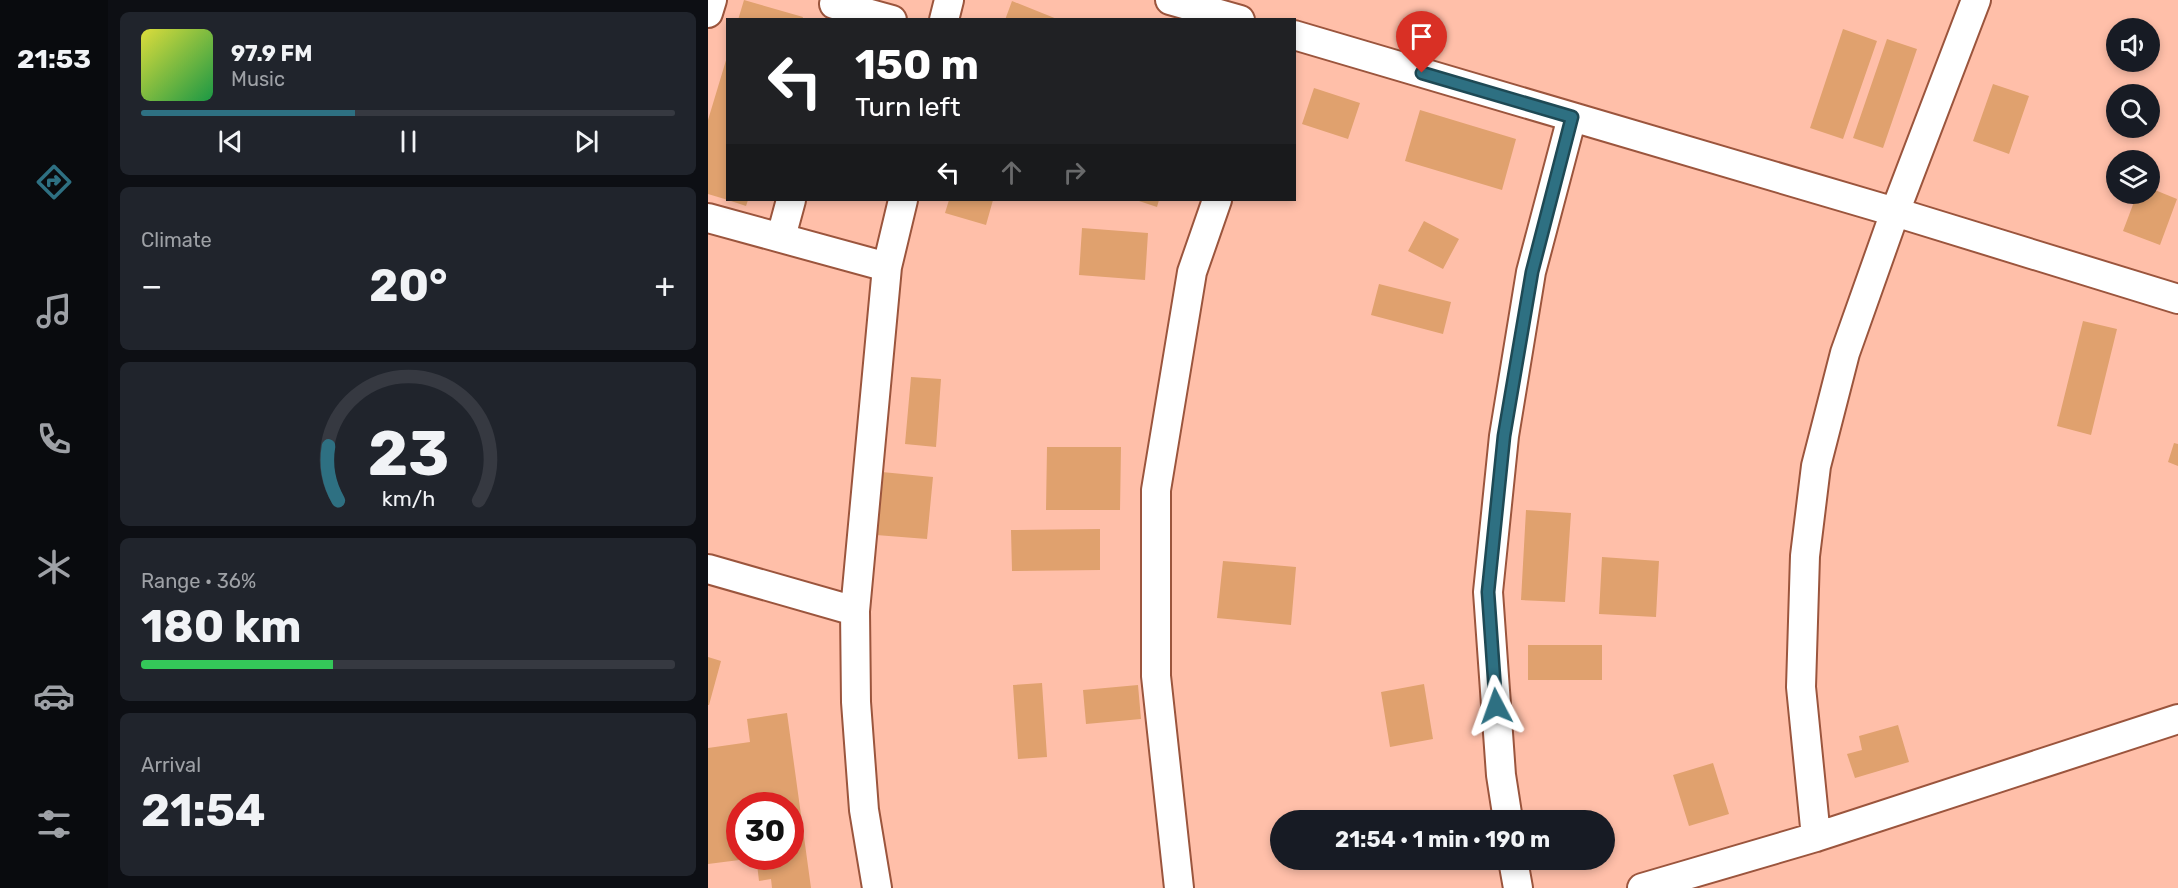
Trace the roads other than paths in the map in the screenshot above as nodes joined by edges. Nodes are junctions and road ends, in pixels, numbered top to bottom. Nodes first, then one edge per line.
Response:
1 (712, 0) edge
2 (949, 0) edge
3 (1170, 0) edge
4 (1976, 0) edge
5 (828, 8) edge
6 (708, 14) edge
7 (881, 18) edge
8 (944, 18) edge
9 (1233, 18) edge
10 (1296, 36) edge
11 (1572, 117) junction
12 (791, 201) edge
13 (903, 201) edge
14 (1217, 201) edge
15 (1895, 212) junction
16 (708, 218) edge
17 (781, 237) junction
18 (887, 267) junction
19 (2178, 299) edge
20 (708, 569) edge
21 (855, 611) junction
22 (2178, 719) edge
23 (1506, 810) edge
24 (1816, 837) junction
25 (1515, 870) edge
26 (878, 888) edge
27 (1179, 888) edge
28 (1518, 888) edge
29 (1642, 888) edge

1 - 6 street
2 - 8 street
3 - 9 street
4 - 15 street
5 - 7 street
10 - 11 street
11 - 15 street
11 - 23 street
12 - 17 street
13 - 18 street
14 - 27 street
15 - 19 street
15 - 24 street
16 - 17 street
17 - 18 street
18 - 21 street
20 - 21 street
21 - 26 street
22 - 24 street
24 - 29 street
25 - 28 street

